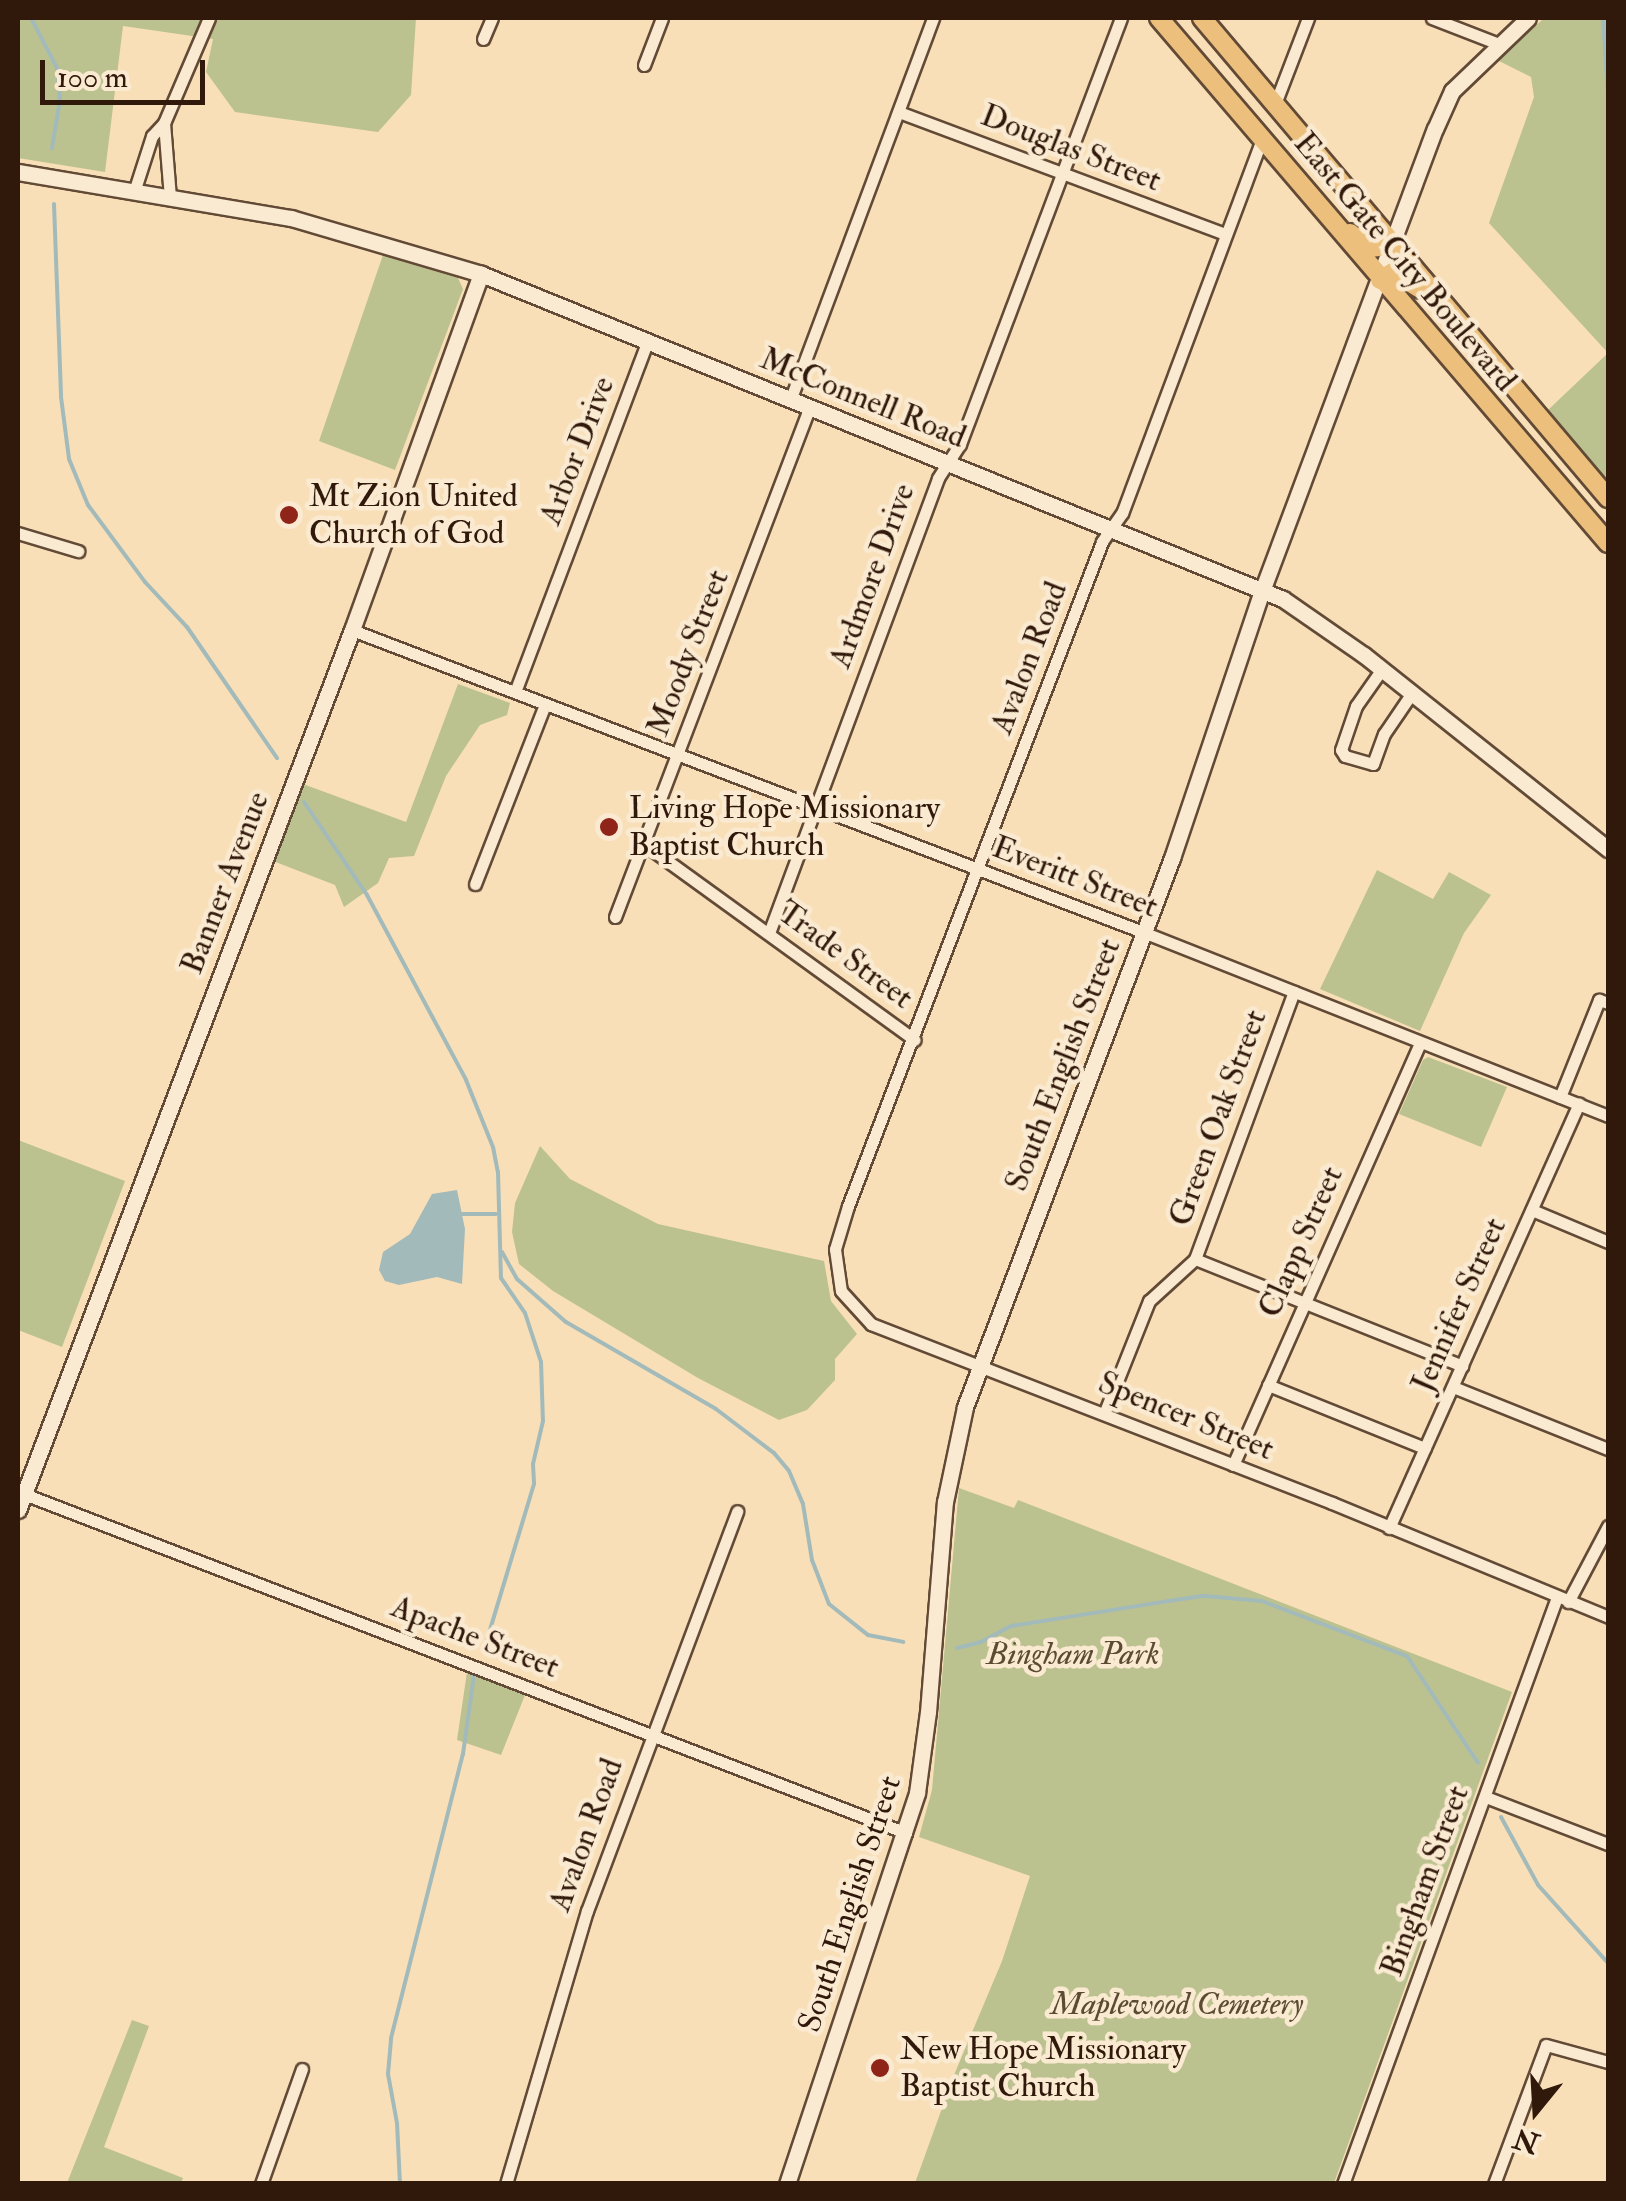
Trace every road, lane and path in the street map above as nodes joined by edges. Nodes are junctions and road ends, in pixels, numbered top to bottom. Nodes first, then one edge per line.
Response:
1 (207, 18) edge
2 (492, 18) edge
3 (662, 18) edge
4 (934, 18) edge
5 (1121, 18) edge
6 (1159, 18) edge
7 (1202, 18) edge
8 (1308, 18) edge
9 (1432, 18) edge
10 (1528, 18) edge
11 (483, 39) dead end
12 (1499, 44) junction
13 (644, 65) dead end
14 (1275, 104) junction
15 (898, 112) junction
16 (164, 122) junction
17 (1262, 139) junction
18 (18, 172) edge
19 (1063, 174) junction
20 (1303, 188) junction
21 (134, 192) junction
22 (170, 198) junction
23 (1225, 234) junction
24 (1394, 244) junction
25 (480, 274) junction
26 (1380, 280) junction
27 (1472, 337) junction
28 (648, 340) junction
29 (790, 398) junction
30 (810, 406) junction
31 (948, 462) junction
32 (1608, 498) edge
33 (1112, 528) junction
34 (18, 533) edge
35 (1608, 543) edge
36 (78, 552) dead end
37 (1262, 591) junction
38 (352, 630) junction
39 (1382, 669) junction
40 (515, 692) junction
41 (1412, 693) junction
42 (544, 704) junction
43 (679, 756) junction
44 (815, 809) junction
45 (644, 844) junction
46 (1608, 849) edge
47 (979, 870) junction
48 (475, 884) dead end
49 (615, 918) dead end
50 (1144, 932) junction
51 (768, 933) junction
52 (1294, 992) junction
53 (1608, 1003) edge
54 (914, 1040) junction
55 (1420, 1042) junction
56 (1560, 1097) junction
57 (1579, 1104) junction
58 (1608, 1116) edge
59 (852, 1198) joint
60 (1532, 1210) junction
61 (1608, 1242) edge
62 (1195, 1259) junction
63 (1304, 1303) junction
64 (980, 1364) junction
65 (1462, 1366) junction
66 (1268, 1385) junction
67 (1453, 1387) junction
68 (1104, 1414) junction
69 (1424, 1448) junction
70 (1608, 1449) edge
71 (1233, 1465) junction
72 (21, 1502) edge
73 (737, 1512) dead end
74 (1608, 1526) edge
75 (1389, 1528) junction
76 (1563, 1599) junction
77 (1608, 1617) edge
78 (651, 1735) junction
79 (1486, 1796) junction
80 (906, 1833) junction
81 (1608, 1844) edge
82 (1608, 2062) edge
83 (302, 2069) dead end
84 (260, 2184) edge
85 (506, 2184) edge
86 (786, 2184) edge
87 (1343, 2184) edge
88 (1494, 2184) edge

1 - 16 street
2 - 11 street
3 - 13 street
4 - 15 street
5 - 19 street, Ardmore Drive
6 - 17 main road, East Gate City Boulevard
7 - 14 main road, East Gate City Boulevard
8 - 14 street
9 - 12 street
10 - 12 street, South English Street
12 - 24 street, South English Street
14 - 24 main road, East Gate City Boulevard
15 - 19 street, Douglas Street
15 - 29 street
16 - 21 street
16 - 22 street
17 - 20 main road, East Gate City Boulevard
17 - 23 street, Avalon Road
18 - 21 street, McConnell Road
19 - 23 street, Douglas Street
19 - 31 street, Ardmore Drive
20 - 24 main road
20 - 26 main road, East Gate City Boulevard
21 - 22 street, McConnell Road
22 - 25 street, McConnell Road
23 - 33 street, Avalon Road
24 - 26 street, South English Street
24 - 27 main road, East Gate City Boulevard
25 - 28 street, McConnell Road
25 - 38 street, Banner Avenue
26 - 27 main road
26 - 35 main road, East Gate City Boulevard
26 - 37 street, South English Street
27 - 32 main road, East Gate City Boulevard
28 - 29 street, McConnell Road
28 - 40 street, Arbor Drive
29 - 30 street, McConnell Road
30 - 31 street, McConnell Road
30 - 43 street, Moody Street
31 - 33 street, McConnell Road
31 - 44 street, Ardmore Drive
33 - 37 street, McConnell Road
33 - 47 street, Avalon Road
34 - 36 street
37 - 39 street, McConnell Road
37 - 50 street, South English Street
38 - 40 street, Everitt Street
38 - 72 street, Banner Avenue
39 - 41 street, McConnell Road
39 - 41 street
40 - 42 street, Everitt Street
41 - 46 street, McConnell Road
42 - 43 street, Everitt Street
42 - 48 street
43 - 44 street, Everitt Street
43 - 45 street, Moody Street
44 - 47 street, Everitt Street
44 - 51 street, Ardmore Drive
45 - 49 street, Moody Street
45 - 51 street, Trade Street
47 - 50 street, Everitt Street
47 - 54 street, Avalon Road
50 - 52 street, Everitt Street
50 - 64 street, South English Street
51 - 54 street, Trade Street
52 - 55 street, Everitt Street
52 - 62 street, Green Oak Street
53 - 56 street
54 - 59 street, Avalon Road
55 - 56 street, Everitt Street
55 - 63 street, Clapp Street
56 - 57 street, Everitt Street
57 - 58 street, Everitt Street
57 - 60 street, Jennifer Street
59 - 64 street, Spencer Street
60 - 61 street
60 - 65 street, Jennifer Street
62 - 63 street
62 - 68 street, Green Oak Street
63 - 65 street
63 - 66 street, Clapp Street
64 - 68 street, Spencer Street
64 - 80 street, South English Street
65 - 67 street, Jennifer Street
66 - 69 street
66 - 71 street, Clapp Street
67 - 69 street, Jennifer Street
67 - 70 street
68 - 71 street, Spencer Street
69 - 75 street, Jennifer Street
71 - 75 street, Spencer Street
72 - 78 street, Apache Street
73 - 78 street, Avalon Road
74 - 76 street, Bingham Street
75 - 76 street, Spencer Street
76 - 77 street, Spencer Street
76 - 79 street, Bingham Street
78 - 80 street, Apache Street
78 - 85 street, Avalon Road
79 - 81 street
79 - 87 street, Bingham Street
80 - 86 street, South English Street
82 - 88 street
83 - 84 street

